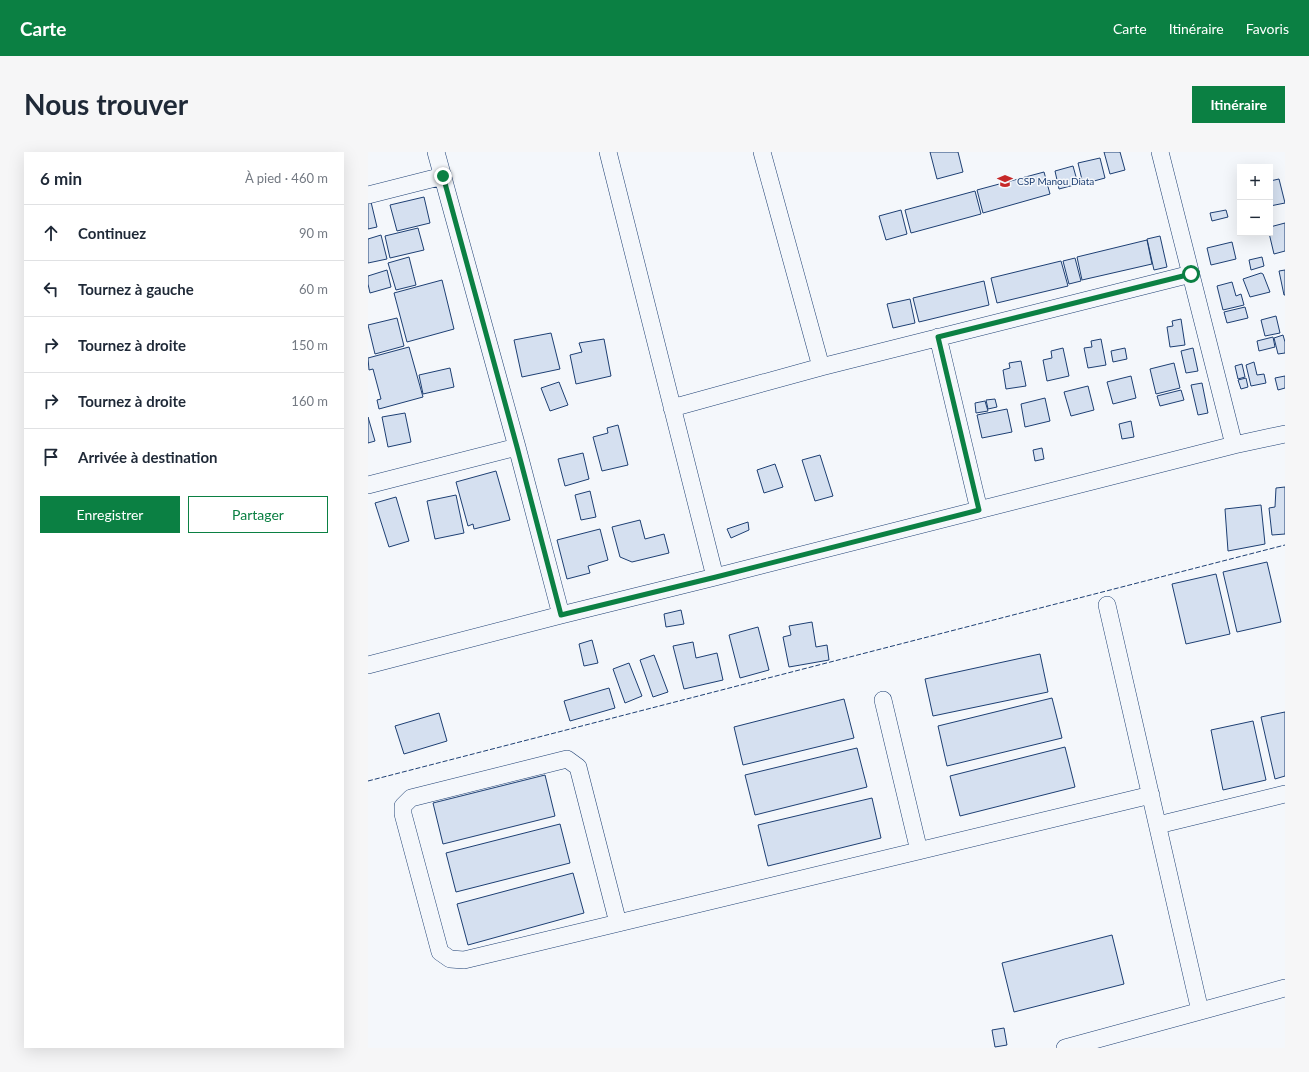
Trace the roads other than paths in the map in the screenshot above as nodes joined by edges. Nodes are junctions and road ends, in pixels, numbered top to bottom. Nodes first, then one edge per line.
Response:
1 (436, 152) edge
2 (608, 152) edge
3 (762, 152) edge
4 (1165, 153) edge
5 (443, 176) junction
6 (368, 195) edge
7 (1191, 274) junction
8 (938, 337) junction
9 (821, 367) junction
10 (672, 408) junction
11 (1285, 434) edge
12 (1234, 445) junction
13 (517, 447) junction
14 (368, 485) edge
15 (979, 510) junction
16 (716, 577) junction
17 (1107, 605) dead end
18 (561, 615) junction
19 (368, 666) edge
20 (883, 700) dead end
21 (1285, 794) edge
22 (1151, 795) junction
23 (1158, 825) junction
24 (919, 851) junction
25 (618, 923) junction
26 (1285, 988) edge
27 (1200, 1011) junction
28 (1064, 1048) edge

1 - 5 street
2 - 10 street
3 - 9 street
4 - 7 street
5 - 6 street
5 - 13 street
7 - 8 street
7 - 12 street
8 - 9 street
8 - 15 street
9 - 10 street
10 - 16 street
11 - 12 street
12 - 15 street
13 - 14 street
13 - 18 street
15 - 16 street
16 - 18 street
17 - 22 street
18 - 19 street
20 - 24 street
21 - 23 street
22 - 23 street
22 - 24 street
23 - 27 street
24 - 25 street
25 - 25 street
26 - 27 street
27 - 28 street

